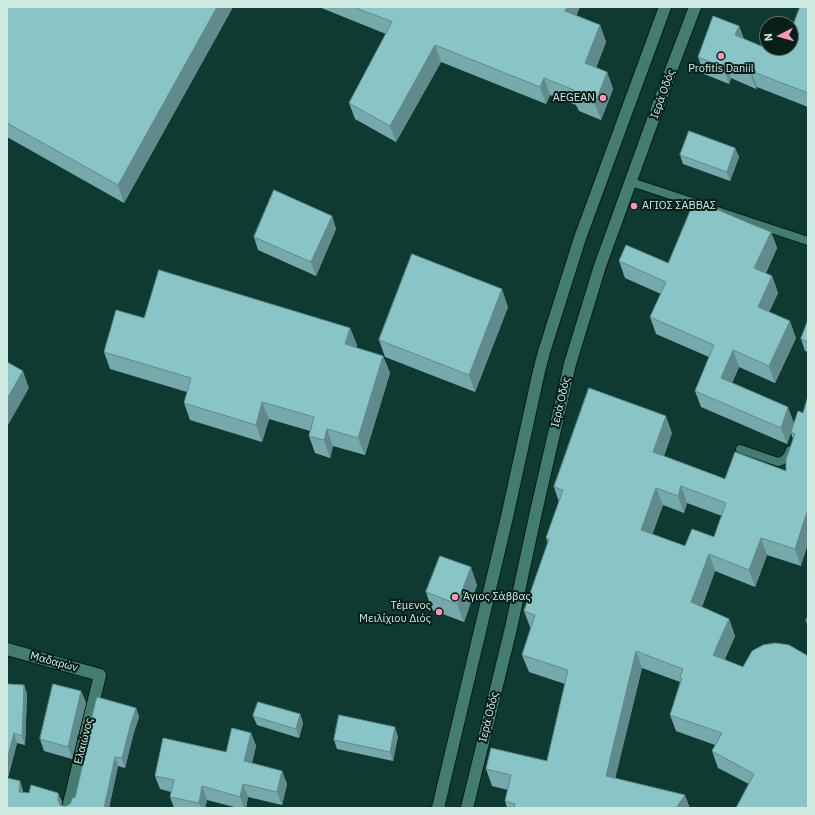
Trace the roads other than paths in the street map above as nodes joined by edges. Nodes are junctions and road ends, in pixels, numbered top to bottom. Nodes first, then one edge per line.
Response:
1 (665, 7) edge
2 (695, 7) edge
3 (631, 182) junction
4 (808, 241) edge
5 (794, 439) edge
6 (740, 449) dead end
7 (7, 649) edge
8 (100, 675) joint
9 (68, 808) edge
10 (438, 808) edge
11 (467, 808) edge

1 - 10 main road
2 - 3 main road, Ιερά Οδός
3 - 4 lane
3 - 11 main road, Ιερά Οδός
5 - 6 lane
7 - 8 main road, Μαδαρών
8 - 9 main road, Ελαιώνος

